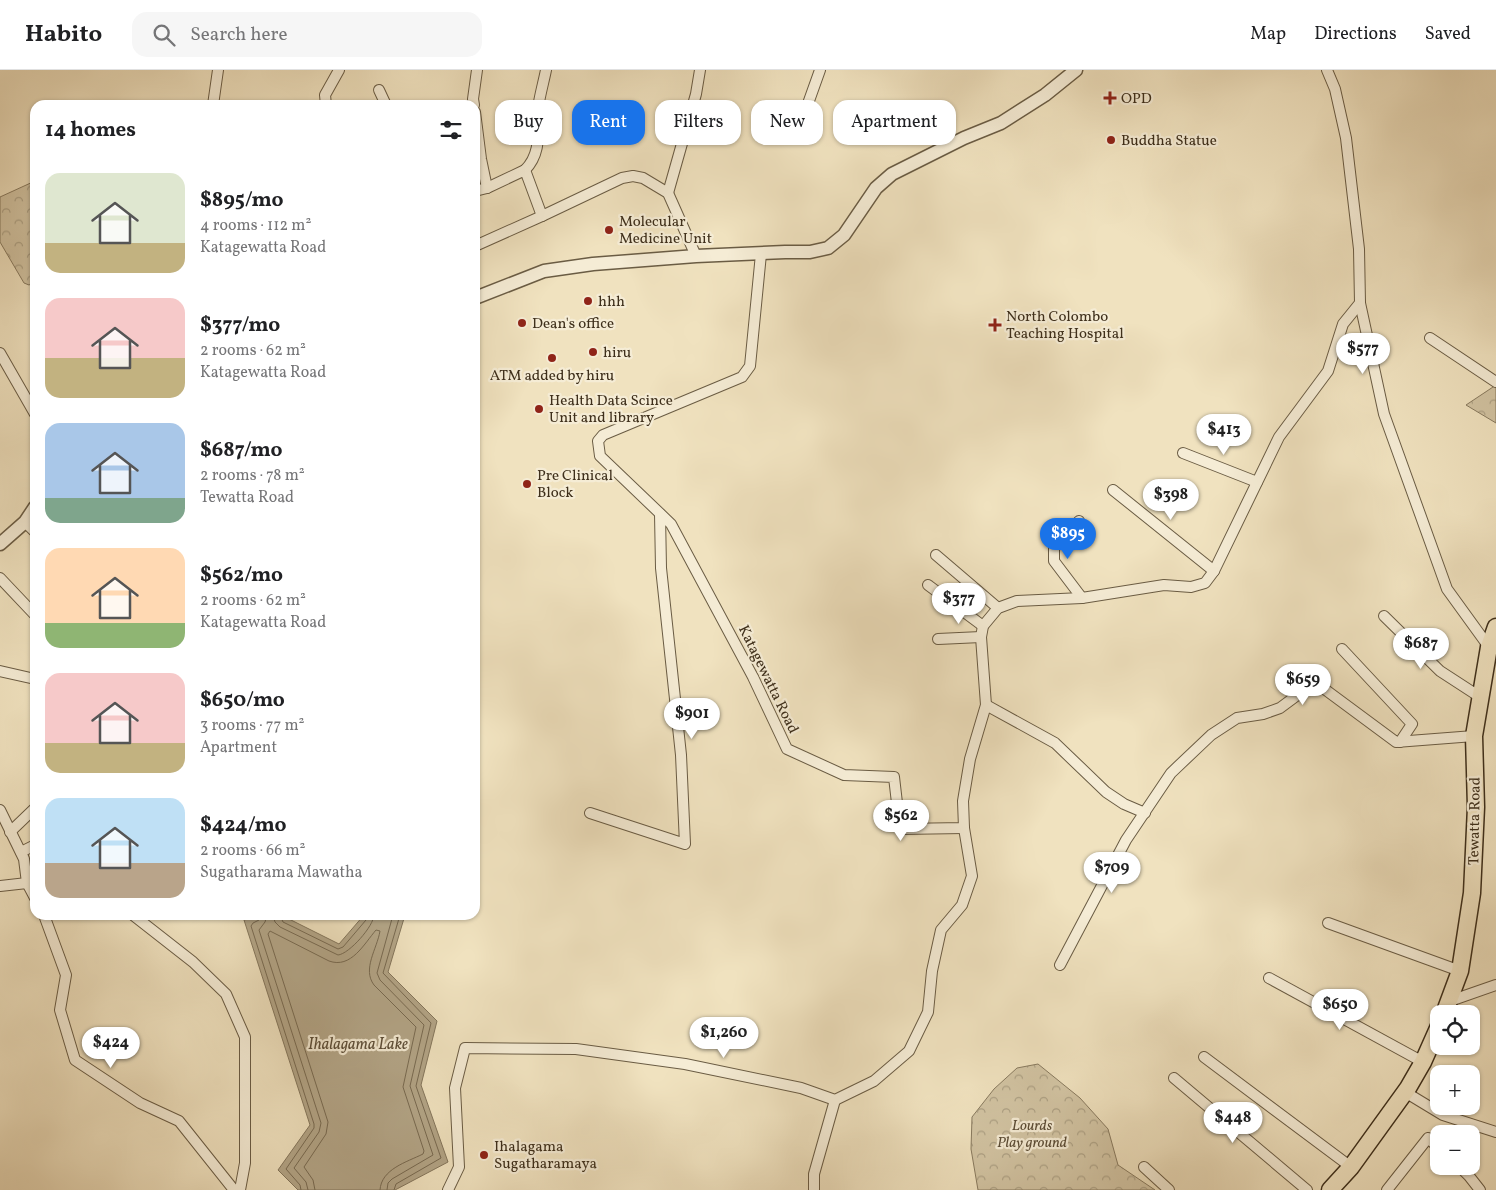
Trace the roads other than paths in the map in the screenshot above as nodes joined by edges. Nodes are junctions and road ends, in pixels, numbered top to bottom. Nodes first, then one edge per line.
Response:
1 (218, 70) edge
2 (339, 70) edge
3 (477, 70) edge
4 (546, 70) edge
5 (700, 70) edge
6 (820, 70) edge
7 (1076, 70) edge
8 (1327, 70) edge
9 (379, 90) dead end
10 (213, 100) edge
11 (326, 100) edge
12 (384, 100) edge
13 (473, 100) edge
14 (809, 100) edge
15 (480, 145) edge
16 (525, 170) junction
17 (487, 188) junction
18 (480, 190) edge
19 (668, 193) junction
20 (542, 216) junction
21 (480, 244) edge
22 (761, 254) junction
23 (696, 256) junction
24 (480, 296) edge
25 (1360, 302) junction
26 (1430, 338) dead end
27 (0, 353) edge
28 (1496, 382) edge
29 (30, 405) edge
30 (1183, 453) dead end
31 (1257, 482) junction
32 (1113, 490) dead end
33 (30, 514) edge
34 (660, 514) junction
35 (1079, 521) dead end
36 (25, 522) junction
37 (30, 527) edge
38 (0, 544) edge
39 (936, 555) dead end
40 (1214, 571) junction
41 (0, 578) edge
42 (928, 585) dead end
43 (1082, 598) junction
44 (998, 608) junction
45 (30, 610) edge
46 (1384, 616) dead end
47 (983, 626) junction
48 (1496, 627) edge
49 (981, 637) junction
50 (938, 639) dead end
51 (1489, 647) junction
52 (1342, 649) dead end
53 (0, 672) edge
54 (30, 678) edge
55 (1480, 697) junction
56 (986, 705) junction
57 (1474, 736) junction
58 (1400, 742) junction
59 (0, 810) edge
60 (30, 813) edge
61 (590, 813) dead end
62 (1145, 813) junction
63 (964, 828) junction
64 (10, 832) junction
65 (30, 847) edge
66 (20, 852) junction
67 (30, 880) edge
68 (30, 884) edge
69 (0, 886) edge
70 (46, 920) edge
71 (139, 920) edge
72 (1328, 923) dead end
73 (1060, 965) dead end
74 (1460, 971) junction
75 (1269, 978) dead end
76 (1496, 985) edge
77 (1448, 1005) edge
78 (1451, 1005) edge
79 (1430, 1046) edge
80 (1204, 1057) dead end
81 (1423, 1062) junction
82 (1174, 1078) dead end
83 (1405, 1092) junction
84 (835, 1100) junction
85 (1496, 1132) edge
86 (1430, 1140) edge
87 (1144, 1167) dead end
88 (1351, 1167) junction
89 (1468, 1175) edge
90 (234, 1190) edge
91 (240, 1190) edge
92 (448, 1190) edge
93 (814, 1190) edge
94 (1169, 1190) edge
95 (1308, 1190) edge
96 (1330, 1190) edge
97 (1387, 1190) edge
98 (1480, 1190) edge

1 - 10 street
2 - 11 street
3 - 13 street
4 - 16 street
5 - 19 street
6 - 14 street
7 - 22 street
8 - 25 street
9 - 12 street
15 - 17 street
16 - 17 street
16 - 20 street
17 - 18 street
19 - 20 street
19 - 23 street
20 - 21 street
22 - 23 street
22 - 34 street, Katagewatta Road
23 - 24 street
25 - 31 street
25 - 51 street
26 - 28 street
27 - 29 street
30 - 31 street
31 - 40 street
32 - 40 street
33 - 36 street
34 - 61 street
34 - 63 street, Katagewatta Road
35 - 43 street
36 - 37 street
36 - 38 street
39 - 44 street
40 - 43 street
41 - 45 street
42 - 47 street
43 - 44 street
44 - 47 street
46 - 55 street
47 - 49 street
48 - 51 main road, Tewatta Road
49 - 50 street
49 - 56 street
51 - 55 main road, Tewatta Road
52 - 58 street
53 - 54 street
55 - 57 main road, Tewatta Road
56 - 62 street
56 - 63 street
57 - 58 street
57 - 74 main road, Tewatta Road
58 - 62 street
59 - 64 street
60 - 64 street
62 - 73 street
63 - 84 street
64 - 66 street
65 - 66 street
66 - 67 street
68 - 69 street
70 - 90 street
71 - 91 street
72 - 74 street
74 - 77 main road, Tewatta Road
75 - 81 street
76 - 78 street
79 - 81 main road
80 - 88 street
81 - 83 main road
82 - 95 street
83 - 85 street
83 - 88 main road
84 - 92 street
84 - 93 street
86 - 97 street
87 - 94 street
88 - 96 main road
89 - 98 street

